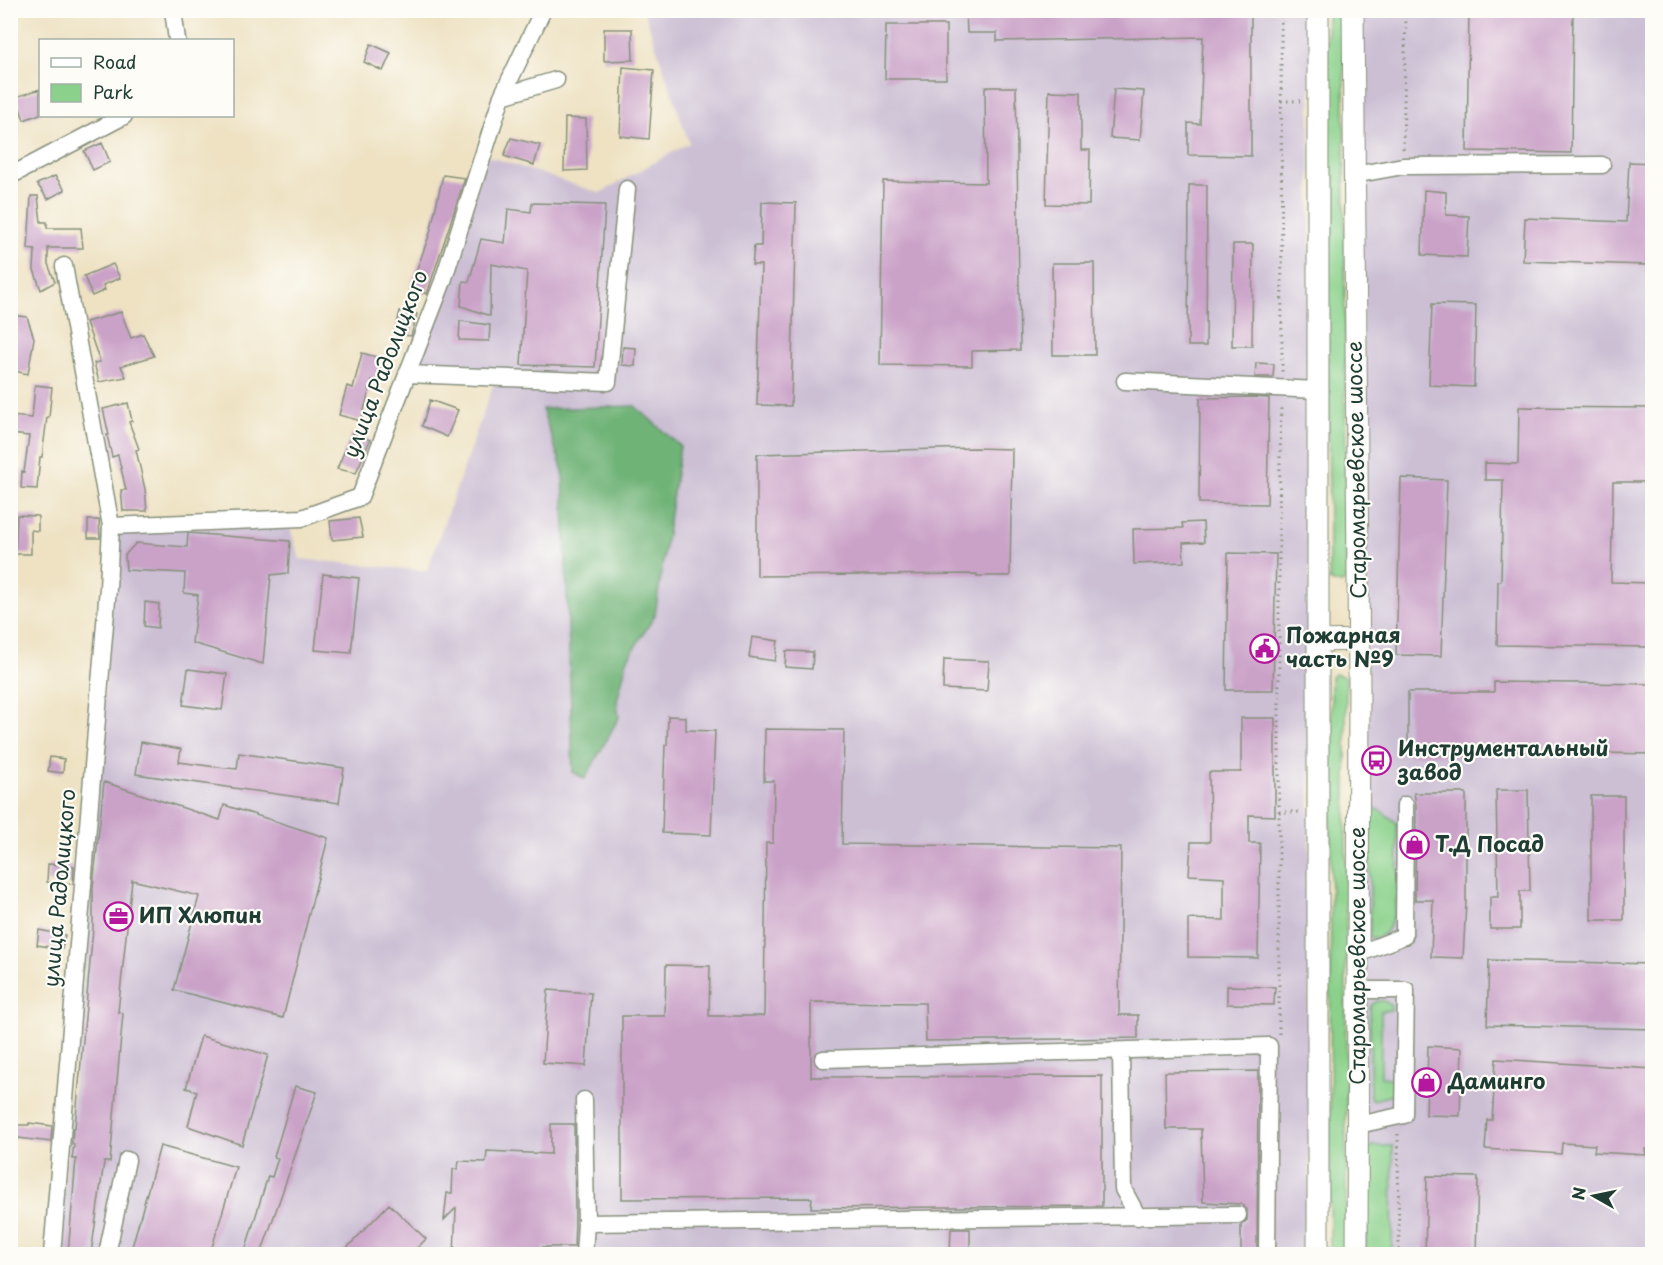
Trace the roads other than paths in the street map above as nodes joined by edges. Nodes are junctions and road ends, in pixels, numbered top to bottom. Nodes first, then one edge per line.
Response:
1 (173, 10) edge
2 (543, 10) edge
3 (1318, 10) edge
4 (1353, 10) edge
5 (177, 39) edge
6 (556, 80) dead end
7 (502, 96) junction
8 (122, 117) edge
9 (1602, 165) dead end
10 (1354, 175) junction
11 (10, 176) edge
12 (627, 189) dead end
13 (64, 266) dead end
14 (407, 374) junction
15 (1125, 381) dead end
16 (1319, 390) junction
17 (111, 526) junction
18 (1359, 640) junction
19 (1319, 641) junction
20 (1405, 805) dead end
21 (1358, 954) junction
22 (1358, 990) junction
23 (1122, 1051) junction
24 (823, 1059) dead end
25 (584, 1100) dead end
26 (1358, 1125) junction
27 (127, 1160) dead end
28 (1238, 1215) dead end
29 (1138, 1217) junction
30 (586, 1223) junction
31 (52, 1254) edge
32 (107, 1254) edge
33 (584, 1254) edge
34 (1266, 1254) edge
35 (1318, 1254) edge
36 (1357, 1254) edge

1 - 5 street
2 - 7 street, улица Радолицкого
3 - 16 main road, Старомарьевское шоссе
4 - 10 main road, Старомарьевское шоссе
6 - 7 street
7 - 14 street, улица Радолицкого
8 - 11 street
9 - 10 street
10 - 18 main road, Старомарьевское шоссе
12 - 14 street
13 - 17 street, улица Радолицкого
14 - 17 street, улица Радолицкого
15 - 16 street
16 - 19 main road, Старомарьевское шоссе
17 - 31 street, улица Радолицкого
18 - 19 main road
18 - 21 main road, Старомарьевское шоссе
19 - 35 main road, Старомарьевское шоссе
20 - 21 street
21 - 22 main road, Старомарьевское шоссе
22 - 26 main road, Старомарьевское шоссе
22 - 26 street
23 - 24 street
23 - 29 street
23 - 34 street
25 - 30 street
26 - 36 main road, Старомарьевское шоссе
27 - 32 street
28 - 29 street
29 - 30 street
30 - 33 street

